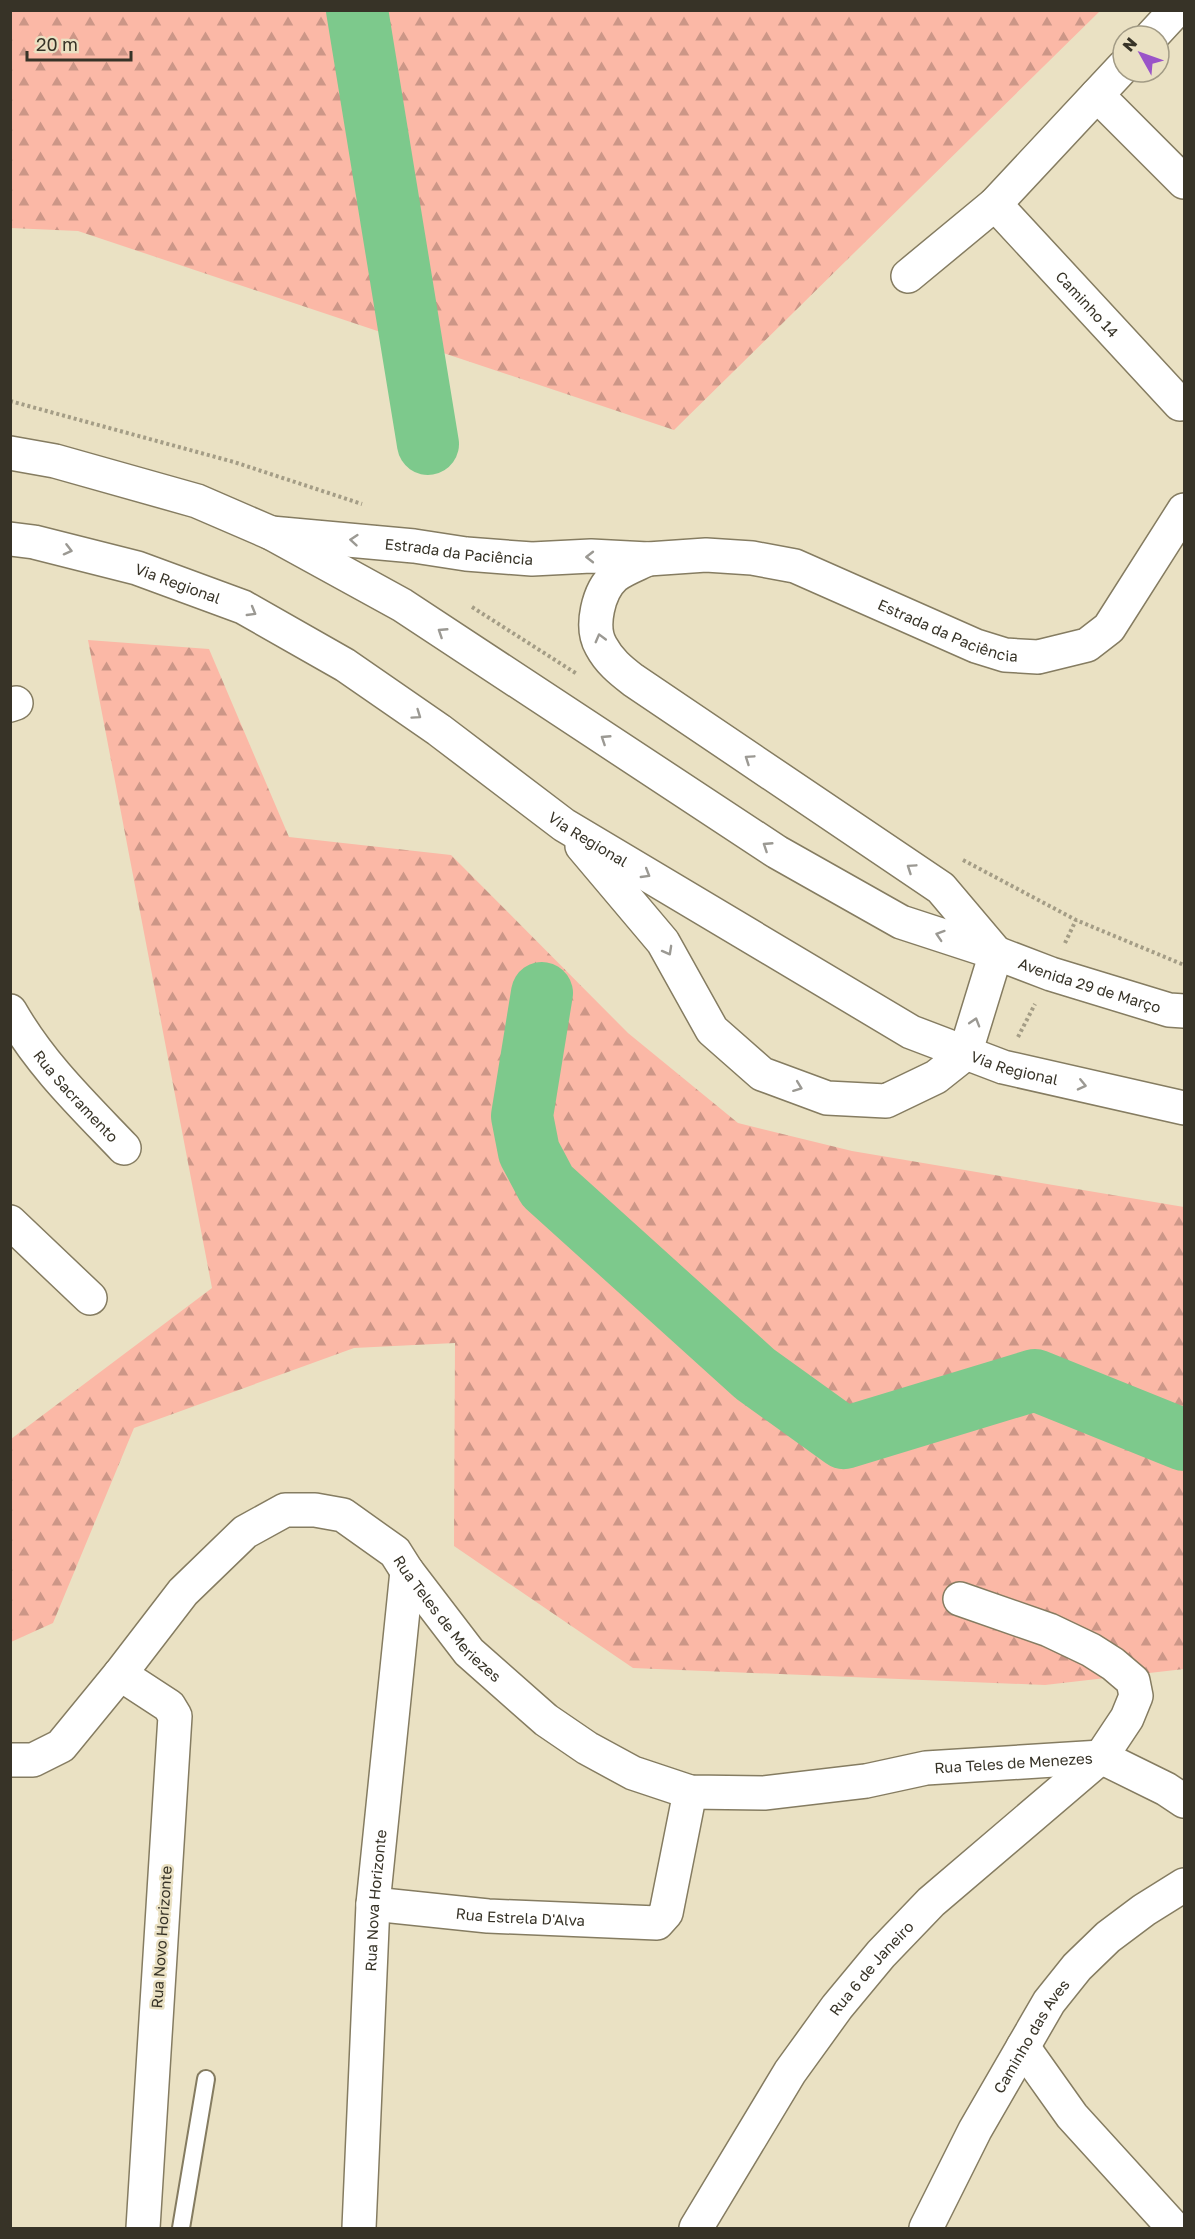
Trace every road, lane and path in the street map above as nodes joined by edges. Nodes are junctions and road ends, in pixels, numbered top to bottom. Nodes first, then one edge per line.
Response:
1 (1176, 10) edge
2 (1163, 24) edge
3 (1111, 79) edge
4 (1096, 95) junction
5 (1185, 182) edge
6 (995, 204) junction
7 (908, 276) dead end
8 (1180, 404) dead end
9 (10, 453) edge
10 (1185, 510) edge
11 (271, 533) junction
12 (10, 539) edge
13 (648, 559) junction
14 (564, 825) junction
15 (996, 953) junction
16 (10, 1011) edge
17 (1185, 1011) edge
18 (965, 1054) junction
19 (1185, 1108) edge
20 (124, 1148) dead end
21 (10, 1222) edge
22 (90, 1298) dead end
23 (407, 1571) junction
24 (960, 1599) dead end
25 (120, 1674) junction
26 (1101, 1757) junction
27 (10, 1760) edge
28 (867, 1781) joint
29 (690, 1792) junction
30 (1185, 1801) edge
31 (1185, 1885) edge
32 (373, 1904) junction
33 (1023, 2047) junction
34 (206, 2079) dead end
35 (143, 2229) edge
36 (181, 2229) edge
37 (359, 2229) edge
38 (696, 2229) edge
39 (926, 2229) edge
40 (1174, 2229) edge

1 - 2 street
3 - 4 street
4 - 5 street
4 - 6 street
6 - 7 street
6 - 8 street, Caminho 14
9 - 11 street
10 - 13 street, Estrada da Paciência
13 -> 11 street, Estrada da Paciência
15 -> 11 street
12 -> 14 street, Via Regional
15 -> 13 street, Estrada da Paciência
14 -> 18 street, Via Regional
14 -> 18 street
15 - 17 street, Avenida 29 de Março
18 -> 15 street
16 - 20 street, Rua Sacramento
18 -> 19 street, Via Regional
21 - 22 street
23 - 25 street, Rua Teles de Meriezes
23 - 29 street, Rua Teles de Meriezes
23 - 32 street, Rua Nova Horizonte
24 - 26 street, Rua 6 de Janeiro
25 - 27 street, Rua Teles de Meriezes
25 - 35 street, Rua Novo Horizonte
26 - 28 street, Rua Teles de Menezes
26 - 30 street, Rua Teles de Menezes
26 - 38 street, Rua 6 de Janeiro
28 - 29 street, Rua Teles de Meriezes
29 - 32 street, Rua Estrela D'Alva
31 - 33 street, Caminho das Aves
32 - 37 street, Rua Nova Horizonte
33 - 39 street, Caminho das Aves
33 - 40 street
34 - 36 lane

